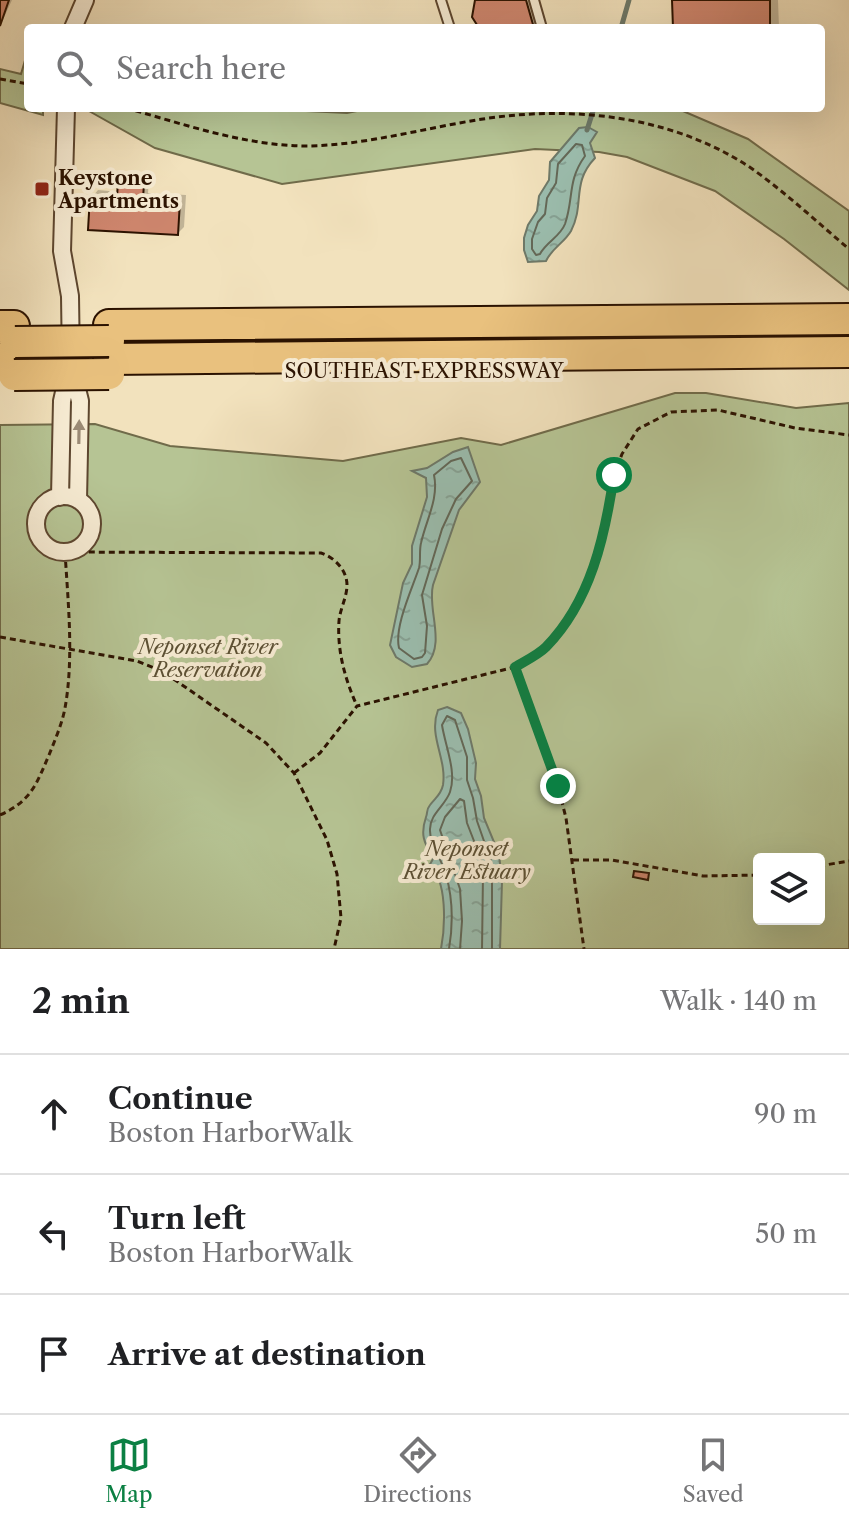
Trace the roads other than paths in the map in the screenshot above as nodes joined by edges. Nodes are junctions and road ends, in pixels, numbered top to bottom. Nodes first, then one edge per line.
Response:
1 (85, 0) edge
2 (441, 0) edge
3 (534, 0) edge
4 (75, 24) edge
5 (449, 24) edge
6 (541, 24) edge
7 (66, 112) edge
8 (849, 319) edge
9 (849, 335) edge
10 (109, 350) junction
11 (7, 351) edge
12 (849, 352) edge
13 (71, 365) junction
14 (849, 368) edge
15 (60, 497) junction
16 (78, 500) junction

1 - 4 street
2 - 5 lane
3 - 6 lane
7 - 13 street
8 - 10 highway, SOUTHEAST EXPRESSWAY
9 - 10 highway
10 - 11 highway, SOUTHEAST EXPRESSWAY, bridge
10 - 11 highway, SOUTHEAST EXPRESSWAY
10 - 12 highway
10 - 14 highway, SOUTHEAST EXPRESSWAY
13 - 15 street
16 -> 13 street
15 - 16 street
15 - 16 street

